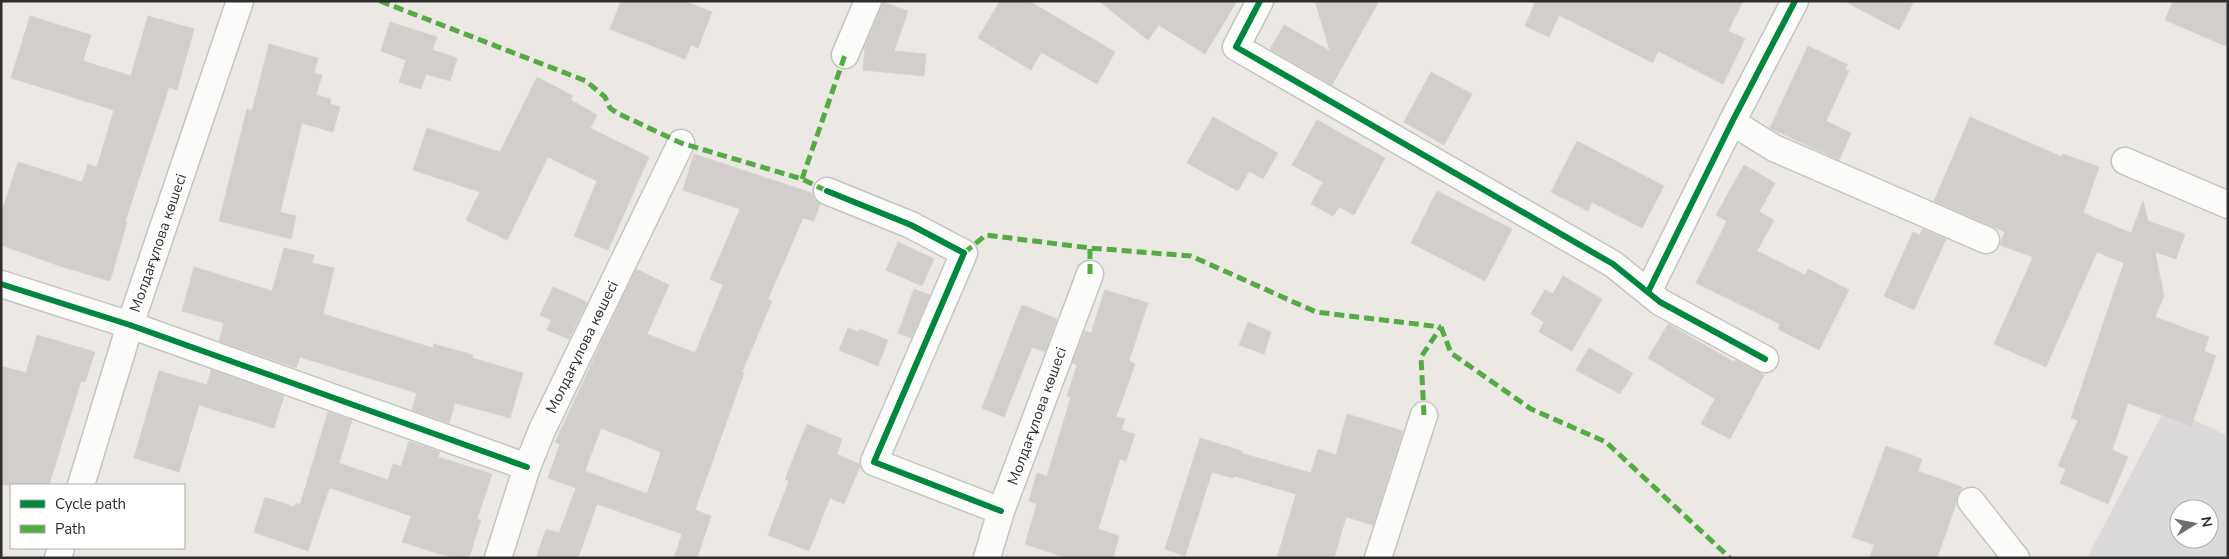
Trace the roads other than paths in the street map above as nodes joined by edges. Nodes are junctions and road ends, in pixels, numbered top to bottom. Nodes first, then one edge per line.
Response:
1 (240, 1) edge
2 (868, 1) edge
3 (1260, 1) edge
4 (1795, 1) edge
5 (845, 55) dead end
6 (1732, 122) junction
7 (681, 143) dead end
8 (2125, 161) dead end
9 (827, 191) dead end
10 (2228, 205) edge
11 (1986, 240) dead end
12 (1090, 274) dead end
13 (1, 284) edge
14 (1649, 290) junction
15 (130, 326) junction
16 (1765, 359) dead end
17 (1424, 415) dead end
18 (527, 467) junction
19 (81, 484) edge
20 (1971, 501) dead end
21 (1001, 511) junction
22 (498, 558) edge
23 (987, 558) edge
24 (1378, 558) edge
25 (2016, 558) edge

1 - 15 street, Молдағұлова көшесі
2 - 5 street
3 - 14 street
4 - 6 street
6 - 11 street
6 - 14 street
7 - 18 street, Молдағұлова көшесі
8 - 10 street
9 - 21 street
12 - 21 street, Молдағұлова көшесі
13 - 15 street
14 - 16 street
15 - 18 street
15 - 19 street, Молдағұлова көшесі
17 - 24 street
18 - 22 street, Молдағұлова көшесі
20 - 25 street
21 - 23 street, Молдағұлова көшесі

